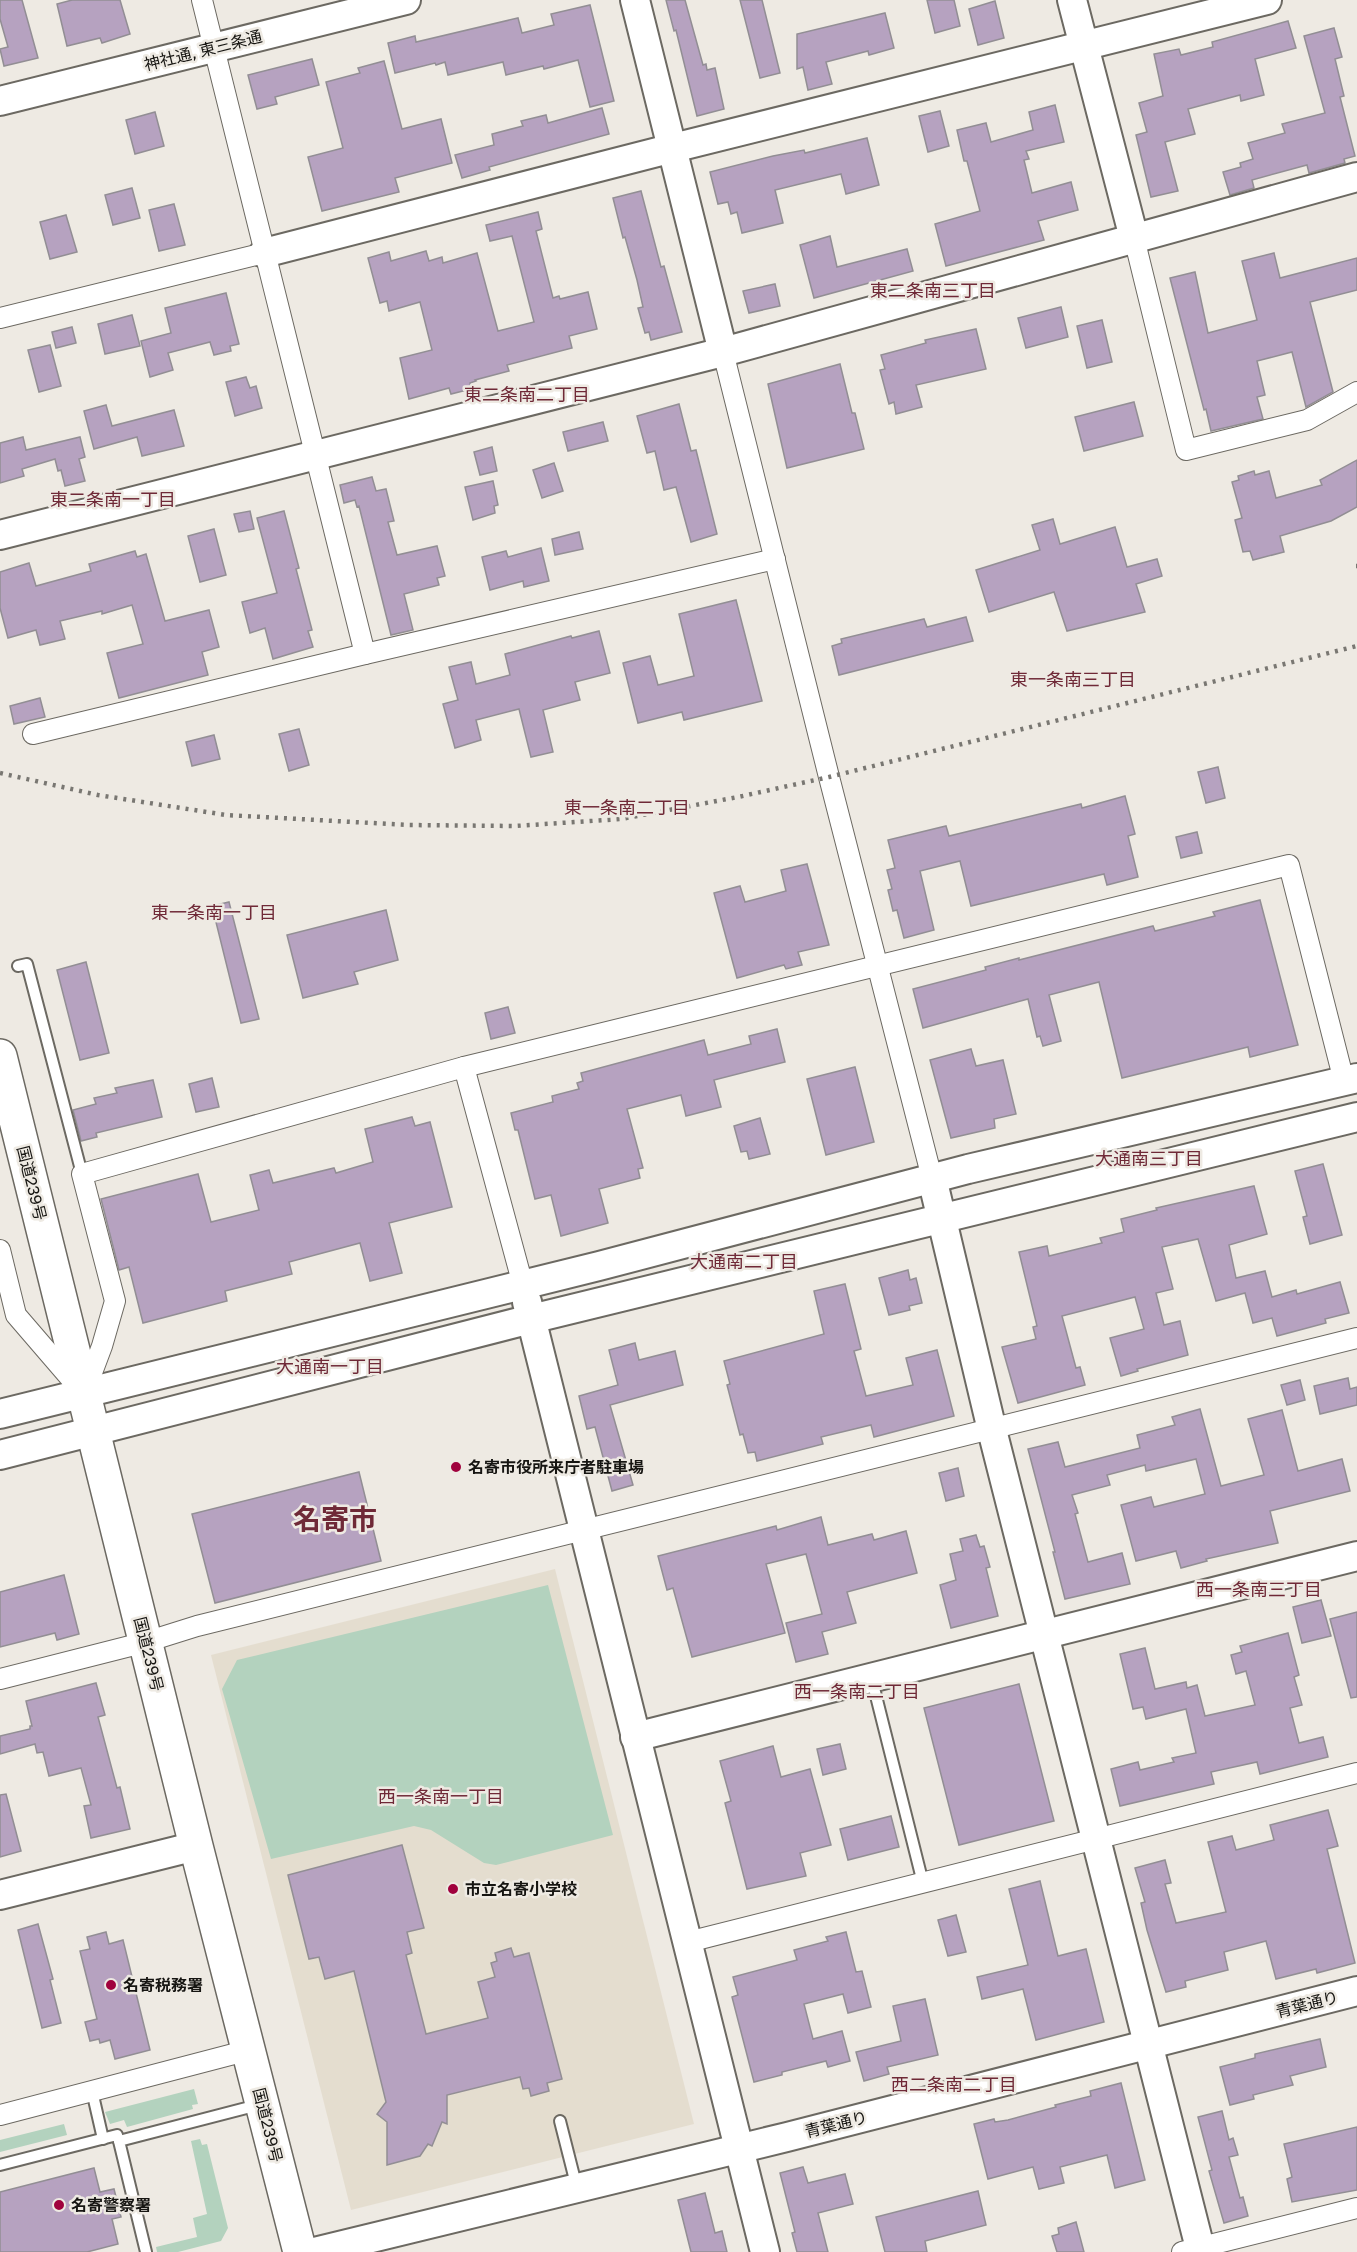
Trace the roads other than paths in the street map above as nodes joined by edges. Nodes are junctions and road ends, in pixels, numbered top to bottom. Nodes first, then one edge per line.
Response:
1 (202, 0) edge
2 (406, 0) edge
3 (635, 0) edge
4 (1072, 0) edge
5 (1267, 0) edge
6 (1084, 46) junction
7 (214, 48) junction
8 (0, 101) edge
9 (673, 148) junction
10 (1357, 177) edge
11 (1134, 238) junction
12 (264, 253) junction
13 (0, 318) edge
14 (723, 352) junction
15 (1357, 392) edge
16 (315, 456) junction
17 (0, 535) edge
18 (775, 559) junction
19 (365, 654) junction
20 (33, 734) dead end
21 (18, 966) dead end
22 (878, 967) junction
23 (0, 1056) edge
24 (464, 1067) junction
25 (1350, 1079) edge
26 (1356, 1122) edge
27 (82, 1174) junction
28 (932, 1178) junction
29 (943, 1219) junction
30 (0, 1250) edge
31 (523, 1285) junction
32 (531, 1319) junction
33 (1357, 1338) edge
34 (84, 1394) junction
35 (0, 1414) edge
36 (992, 1430) junction
37 (93, 1431) junction
38 (0, 1455) edge
39 (584, 1531) junction
40 (1357, 1556) edge
41 (1044, 1634) junction
42 (146, 1642) junction
43 (872, 1678) junction
44 (0, 1679) edge
45 (635, 1737) junction
46 (1357, 1773) edge
47 (1097, 1840) junction
48 (196, 1846) junction
49 (923, 1883) junction
50 (0, 1895) edge
51 (688, 1942) junction
52 (1357, 1991) edge
53 (1148, 2044) junction
54 (249, 2050) junction
55 (92, 2091) junction
56 (262, 2104) junction
57 (0, 2115) edge
58 (560, 2121) dead end
59 (103, 2139) junction
60 (119, 2141) junction
61 (739, 2148) junction
62 (0, 2165) edge
63 (577, 2188) junction
64 (1357, 2208) edge
65 (1194, 2250) edge
66 (146, 2252) edge
67 (300, 2252) edge
68 (314, 2252) edge
69 (765, 2252) edge

1 - 7 street
2 - 7 street, 神社通, 東三条通
3 - 9 street
4 - 6 street
5 - 6 street
6 - 9 street
6 - 11 street
7 - 8 street, 神社通, 東三条通
7 - 12 street
9 - 12 street
9 - 14 street
10 - 11 street
11 - 14 street
11 - 15 street
12 - 13 street
12 - 16 street
14 - 16 street
14 - 18 street
16 - 17 street
16 - 19 street
18 - 19 street
18 - 22 street
19 - 20 street
21 - 27 lane
22 - 24 street
22 - 25 street
22 - 28 street
23 - 34 highway, 国道239号
24 - 27 street
24 - 31 street
25 - 26 street
25 - 28 street
26 - 29 street
27 - 34 street
28 - 29 street
28 - 31 street
29 - 32 street
29 - 36 street
30 - 34 street
31 - 32 street
31 - 34 street
32 - 37 street
32 - 39 street
33 - 36 street
34 - 35 street
34 - 37 highway, 国道239号
36 - 39 street
36 - 41 street
37 - 38 street
37 - 42 highway, 国道239号
39 - 42 street
39 - 45 street
40 - 41 street
41 - 43 street
41 - 47 street
42 - 44 street
42 - 48 highway, 国道239号
43 - 45 street
43 - 49 lane
45 - 51 street
46 - 47 street
47 - 49 street
47 - 53 street
48 - 50 street
48 - 54 highway, 国道239号
49 - 51 street
51 - 61 street
52 - 53 street, 青葉通り
53 - 61 street, 青葉通り
53 - 65 street
54 - 55 street
54 - 56 highway, 国道239号
55 - 57 street
55 - 59 lane
56 - 60 lane
56 - 67 highway, 国道239号
58 - 63 lane
59 - 60 lane
59 - 62 lane
60 - 66 lane
61 - 63 street, 青葉通り
61 - 69 street
63 - 68 street, 青葉通り
64 - 65 street

